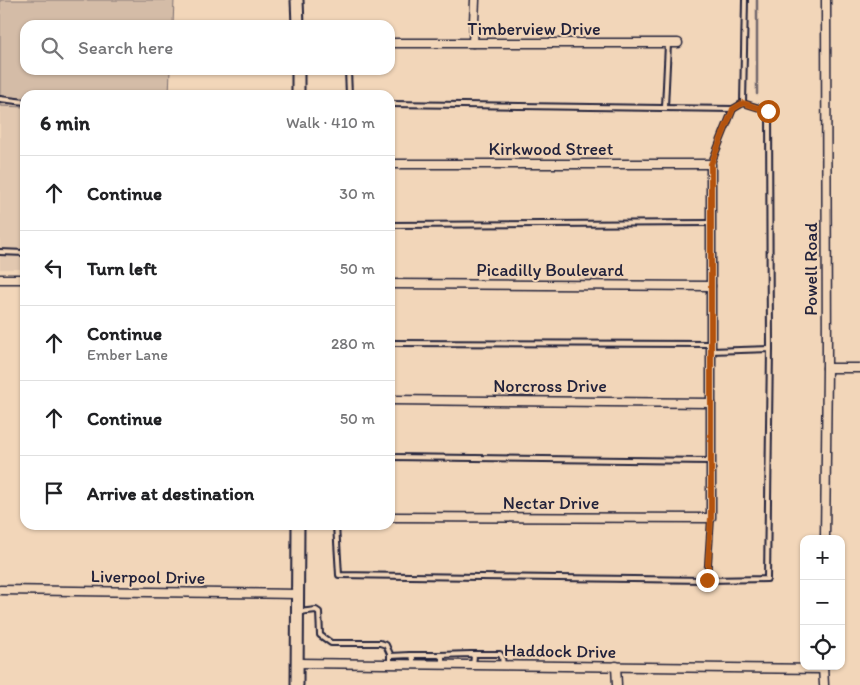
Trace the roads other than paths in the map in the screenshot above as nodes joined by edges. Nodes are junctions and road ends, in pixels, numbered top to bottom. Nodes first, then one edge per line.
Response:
1 (297, 0) edge
2 (475, 0) edge
3 (744, 0) edge
4 (826, 0) edge
5 (298, 20) edge
6 (395, 43) edge
7 (473, 43) junction
8 (678, 43) dead end
9 (668, 44) junction
10 (298, 75) edge
11 (348, 75) edge
12 (298, 90) edge
13 (348, 90) edge
14 (0, 99) edge
15 (20, 101) edge
16 (743, 103) junction
17 (395, 104) edge
18 (665, 107) junction
19 (733, 109) junction
20 (395, 164) edge
21 (711, 164) junction
22 (711, 223) junction
23 (395, 226) edge
24 (0, 252) edge
25 (20, 253) edge
26 (0, 279) edge
27 (20, 279) edge
28 (395, 284) edge
29 (711, 286) junction
30 (395, 344) edge
31 (711, 347) junction
32 (770, 348) junction
33 (827, 368) junction
34 (860, 368) edge
35 (395, 400) edge
36 (711, 402) junction
37 (395, 457) edge
38 (710, 461) junction
39 (395, 517) edge
40 (711, 518) junction
41 (298, 530) edge
42 (336, 530) edge
43 (825, 535) edge
44 (707, 580) junction
45 (0, 590) edge
46 (297, 594) junction
47 (297, 612) junction
48 (471, 654) junction
49 (410, 655) junction
50 (439, 655) junction
51 (390, 660) junction
52 (297, 663) junction
53 (413, 664) junction
54 (442, 664) junction
55 (473, 665) junction
56 (503, 665) junction
57 (616, 666) junction
58 (800, 668) edge
59 (823, 670) edge
60 (297, 685) edge
61 (617, 685) edge
62 (824, 685) edge

1 - 5 main road
2 - 7 street
3 - 16 lane
4 - 33 street, Powell Road
6 - 7 street, Timberview Drive
7 - 9 street, Timberview Drive
8 - 9 street, Timberview Drive
9 - 18 lane
10 - 12 main road
11 - 13 lane
14 - 15 lane
16 - 19 lane
16 - 32 lane
17 - 18 lane
18 - 19 lane
19 - 21 lane
20 - 21 street, Kirkwood Street
21 - 22 street
22 - 23 lane
22 - 29 street
24 - 25 lane
26 - 27 street
28 - 29 street, Picadilly Boulevard
29 - 31 street
30 - 31 lane
31 - 32 lane
31 - 36 street
32 - 44 lane
33 - 34 street
33 - 43 street, Powell Road
35 - 36 street, Norcross Drive
36 - 38 street
37 - 38 lane
38 - 40 street
39 - 40 street, Nectar Drive
40 - 44 lane
41 - 46 main road
42 - 44 lane
45 - 46 street, Liverpool Drive
46 - 47 main road
47 - 51 lane
47 - 52 main road
48 - 50 lane
48 - 55 lane
48 - 56 lane
49 - 50 lane
49 - 51 lane
49 - 53 lane
50 - 54 lane
51 - 52 street, Haddock Drive
51 - 53 street, Haddock Drive
52 - 60 main road
53 - 54 street, Haddock Drive
54 - 55 street, Haddock Drive
55 - 56 street, Haddock Drive
56 - 57 street, Haddock Drive
57 - 58 street, Haddock Drive
57 - 61 street
59 - 62 street

